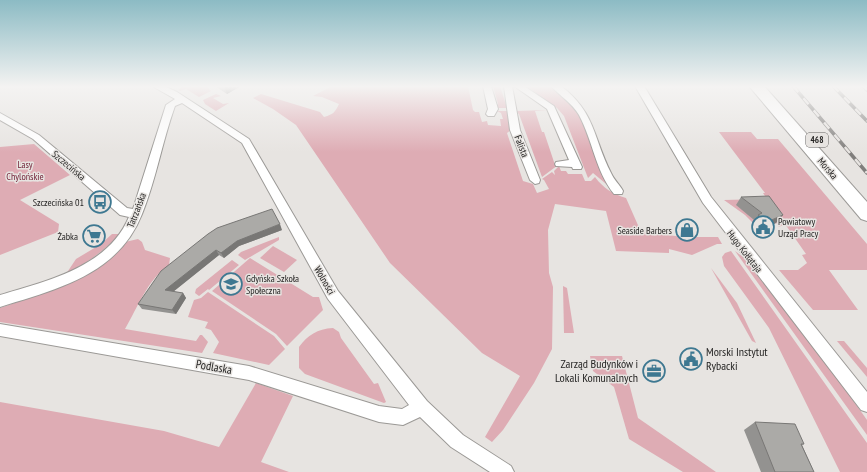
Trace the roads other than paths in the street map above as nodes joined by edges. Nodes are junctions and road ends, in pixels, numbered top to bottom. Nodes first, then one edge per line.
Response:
1 (170, 108) edge
2 (196, 108) edge
3 (493, 108) edge
4 (512, 108) edge
5 (551, 108) edge
6 (578, 108) edge
7 (652, 108) edge
8 (775, 108) edge
9 (788, 108) edge
10 (491, 114) dead end
11 (0, 116) edge
12 (560, 164) dead end
13 (535, 180) dead end
14 (618, 191) dead end
15 (867, 194) edge
16 (136, 213) junction
17 (867, 214) edge
18 (0, 301) edge
19 (0, 330) edge
20 (867, 404) edge
21 (421, 408) junction
22 (505, 472) edge

1 - 16 street, Tatrzańska
2 - 21 street, Wolności
3 - 10 street
4 - 13 street, Falista
5 - 12 street
6 - 14 street
7 - 20 street, Hugo Kołłątaja
8 - 17 main road, Morska / 468
9 - 15 main road, Morska / 468
11 - 16 street, Szczecińska
16 - 18 street, Tatrzańska
19 - 21 street, Podlaska
21 - 22 street, Wolności

